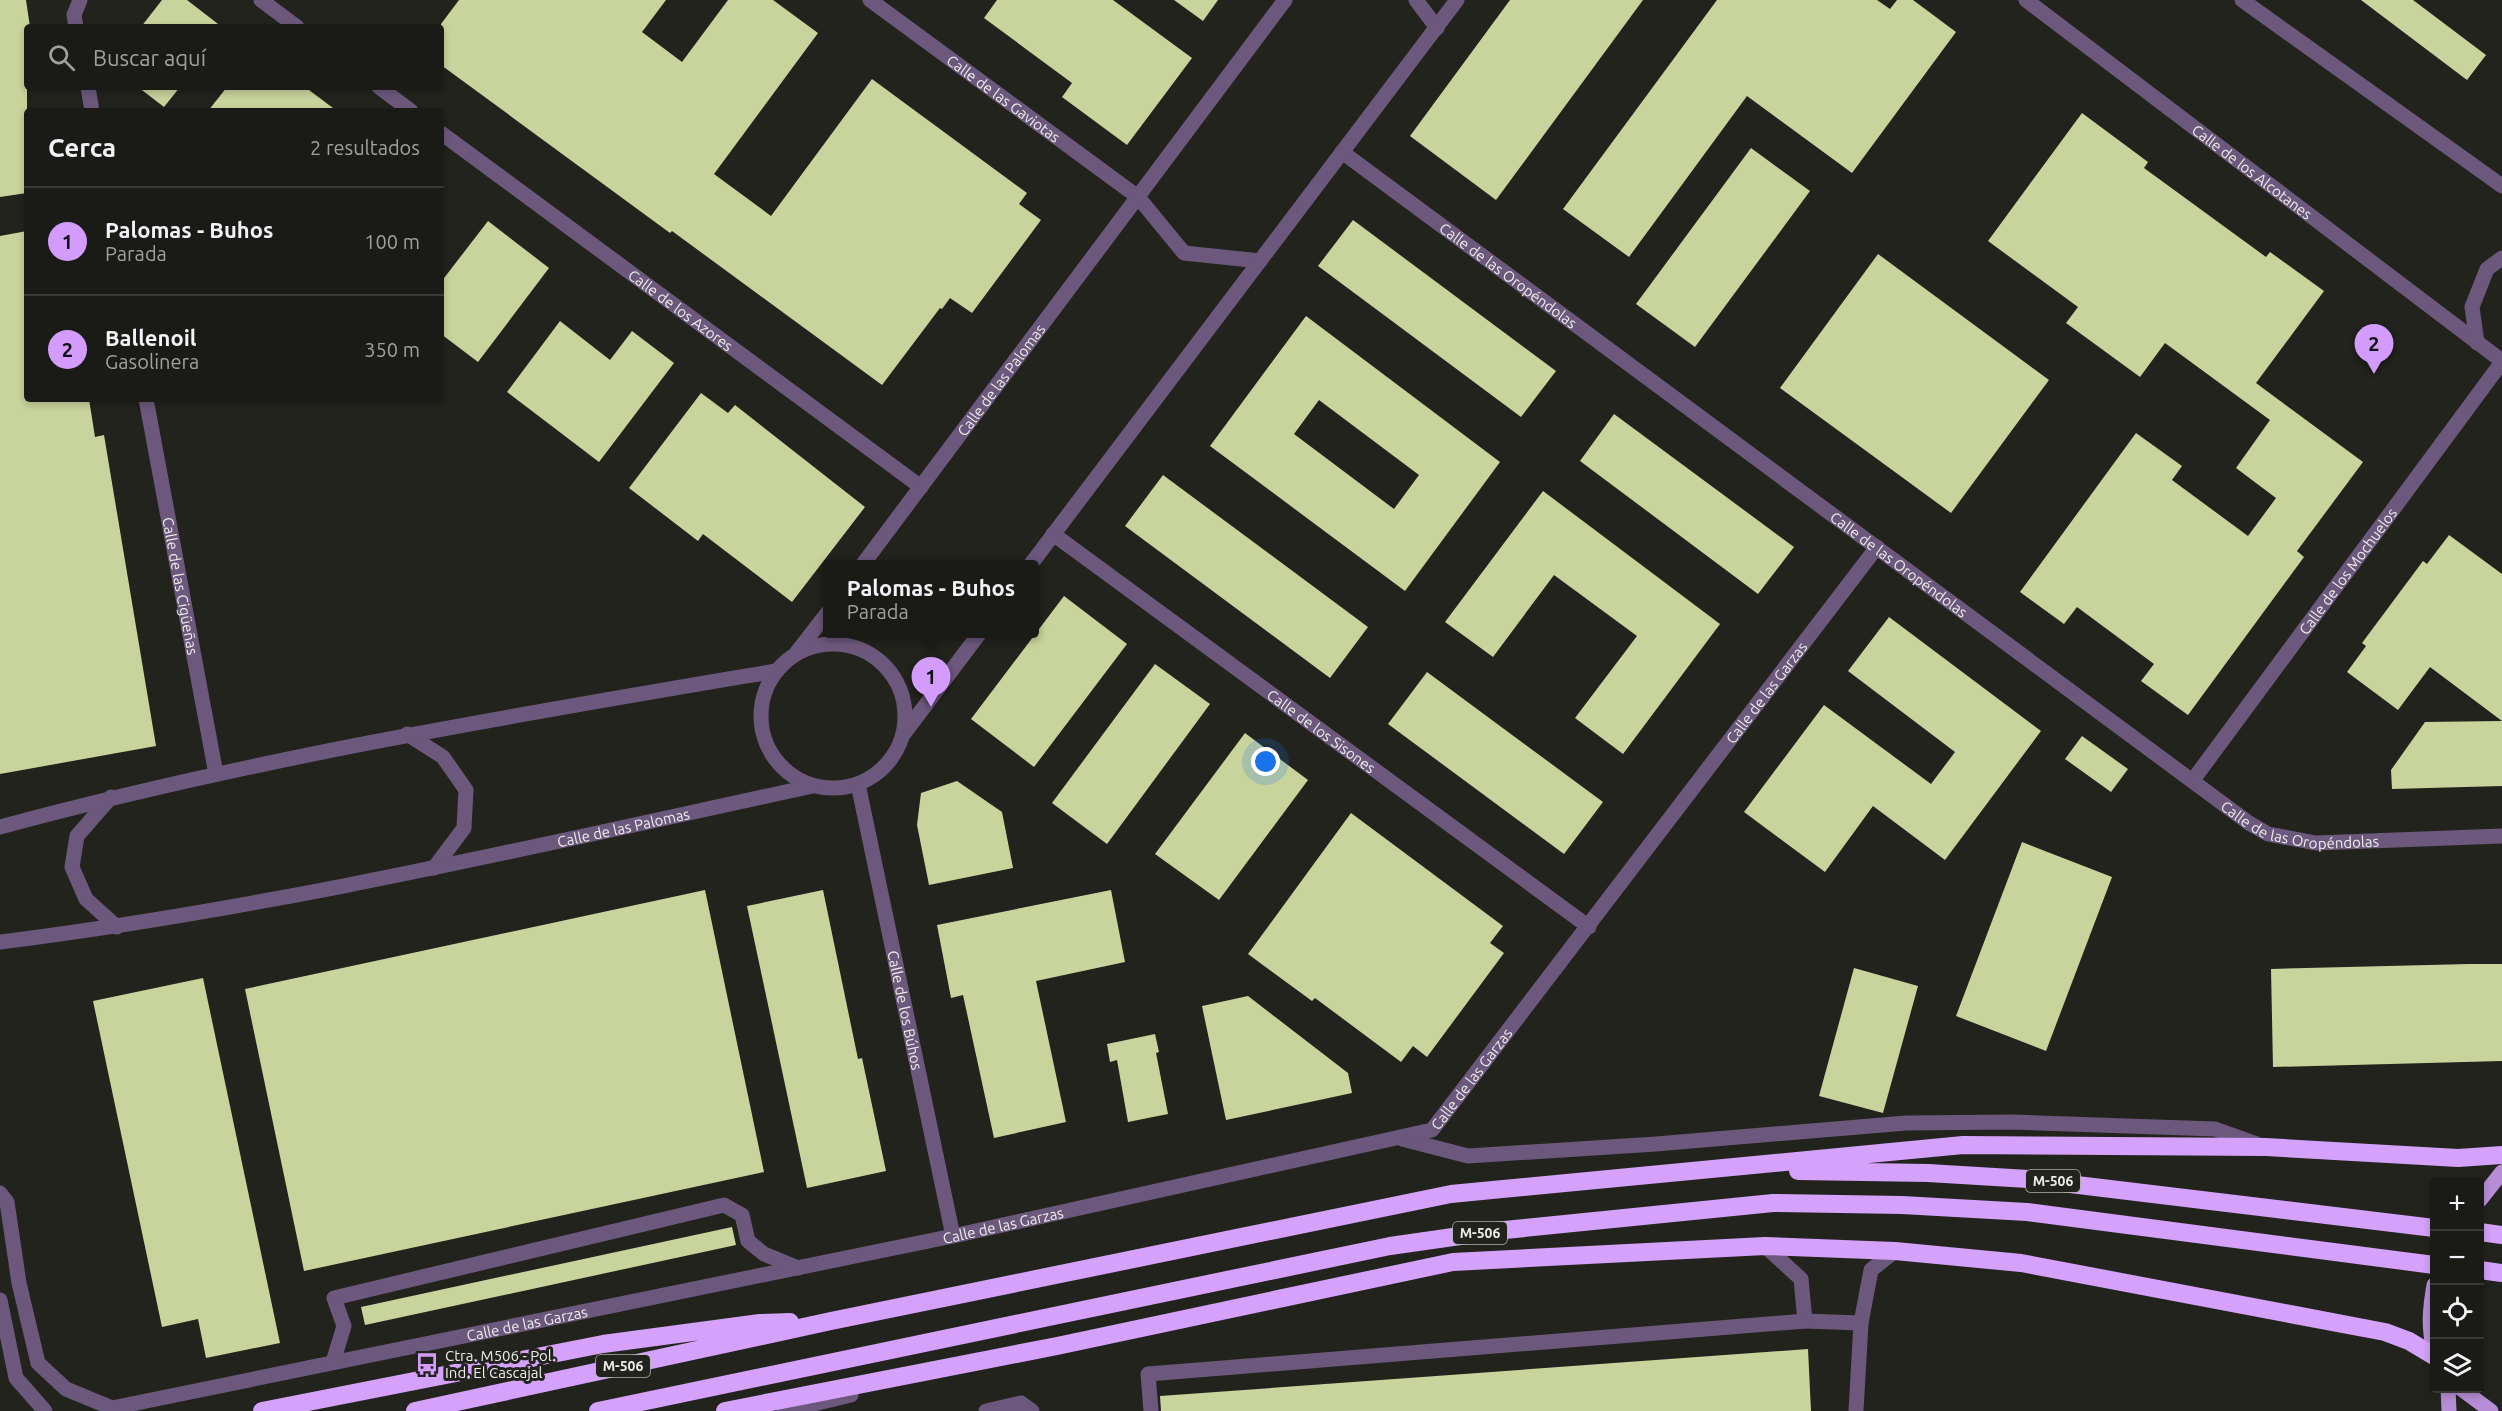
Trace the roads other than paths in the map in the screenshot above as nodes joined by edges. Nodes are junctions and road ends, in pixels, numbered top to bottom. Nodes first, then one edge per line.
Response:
1 (80, 0) edge
2 (261, 0) edge
3 (870, 0) edge
4 (1285, 0) edge
5 (1416, 0) edge
6 (1457, 0) edge
7 (2026, 0) edge
8 (2242, 0) edge
9 (76, 24) edge
10 (293, 24) edge
11 (1437, 28) junction
12 (88, 90) edge
13 (382, 90) edge
14 (92, 108) edge
15 (407, 108) edge
16 (444, 135) edge
17 (1342, 152) junction
18 (2502, 186) edge
19 (1138, 197) junction
20 (2502, 258) edge
21 (1260, 261) junction
22 (2477, 343) junction
23 (2502, 361) edge
24 (147, 402) edge
25 (921, 487) junction
26 (1053, 534) junction
27 (1877, 547) junction
28 (866, 560) edge
29 (1034, 560) edge
30 (823, 618) edge
31 (975, 638) edge
32 (797, 652) junction
33 (776, 670) junction
34 (406, 734) junction
35 (903, 735) junction
36 (216, 774) junction
37 (2193, 780) junction
38 (858, 784) junction
39 (813, 786) junction
40 (111, 797) junction
41 (0, 827) edge
42 (2502, 836) edge
43 (434, 868) junction
44 (117, 927) junction
45 (1589, 927) junction
46 (0, 942) edge
47 (1398, 1137) junction
48 (2266, 1147) junction
49 (2502, 1155) edge
50 (1719, 1169) junction
51 (2502, 1172) edge
52 (0, 1193) edge
53 (2484, 1195) edge
54 (2430, 1228) edge
55 (2484, 1233) edge
56 (2502, 1235) edge
57 (953, 1236) junction
58 (1765, 1246) junction
59 (1895, 1251) junction
60 (2430, 1265) edge
61 (798, 1268) junction
62 (2484, 1271) edge
63 (2502, 1273) edge
64 (0, 1300) edge
65 (1805, 1320) junction
66 (831, 1321) junction
67 (1861, 1323) junction
68 (1057, 1346) junction
69 (2430, 1354) edge
70 (333, 1362) junction
71 (2448, 1393) edge
72 (2466, 1393) edge
73 (45, 1411) edge
74 (262, 1411) edge
75 (415, 1411) edge
76 (598, 1411) edge
77 (725, 1411) edge
78 (784, 1411) edge
79 (986, 1411) edge
80 (1032, 1411) edge
81 (1151, 1411) edge
82 (1856, 1411) edge
83 (2449, 1411) edge
84 (2491, 1411) edge

1 - 9 street
2 - 10 street
3 - 19 street, Calle de las Gaviotas
4 - 19 street, Calle de las Palomas
5 - 11 street
6 - 11 street
7 - 22 street, Calle de los Alcotanes
8 - 18 street
11 - 17 street
12 - 14 street
13 - 15 street
16 - 25 street, Calle de los Azores
17 - 21 street
17 - 27 street, Calle de las Oropéndolas
19 - 21 street
19 - 25 street, Calle de las Palomas
20 - 22 street
21 - 26 street
22 - 23 street, Calle de los Alcotanes
23 - 37 street, Calle de los Mochuelos
24 - 36 street, Calle de las Cigüeñas
25 - 28 street, Calle de las Palomas
26 - 29 street
26 - 45 street, Calle de los Sisones
27 - 37 street, Calle de las Oropéndolas
27 - 45 street, Calle de las Garzas
30 - 32 street
31 - 35 street
32 - 33 street
32 - 35 street
33 - 34 street
33 - 39 street
34 - 36 street
34 - 43 street
35 - 38 street
36 - 40 street
37 - 42 street, Calle de las Oropéndolas
38 - 39 street
38 - 57 street, Calle de los Búhos
39 - 43 street, Calle de las Palomas
40 - 41 street
40 - 44 street
43 - 44 street, Calle de las Palomas
44 - 46 street, Calle de las Palomas
45 - 47 street, Calle de las Garzas
47 - 48 street
47 - 57 street, Calle de las Garzas
48 - 49 highway
48 - 50 highway
50 - 54 highway, M-506
50 - 66 highway, M-506
51 - 53 main road
52 - 70 street, Calle de las Garzas
55 - 56 highway
57 - 61 street, Calle de las Garzas
58 - 59 highway
58 - 65 street
58 - 68 highway
59 - 67 street
59 - 69 highway
60 - 76 highway, M-506
61 - 70 street, Calle de las Garzas
61 - 70 street
62 - 63 highway
64 - 73 street
65 - 67 street
65 - 81 street
66 - 74 highway
66 - 75 highway, M-506
67 - 82 street
68 - 77 highway
68 - 78 street
71 - 83 main road
72 - 84 main road
79 - 80 street

